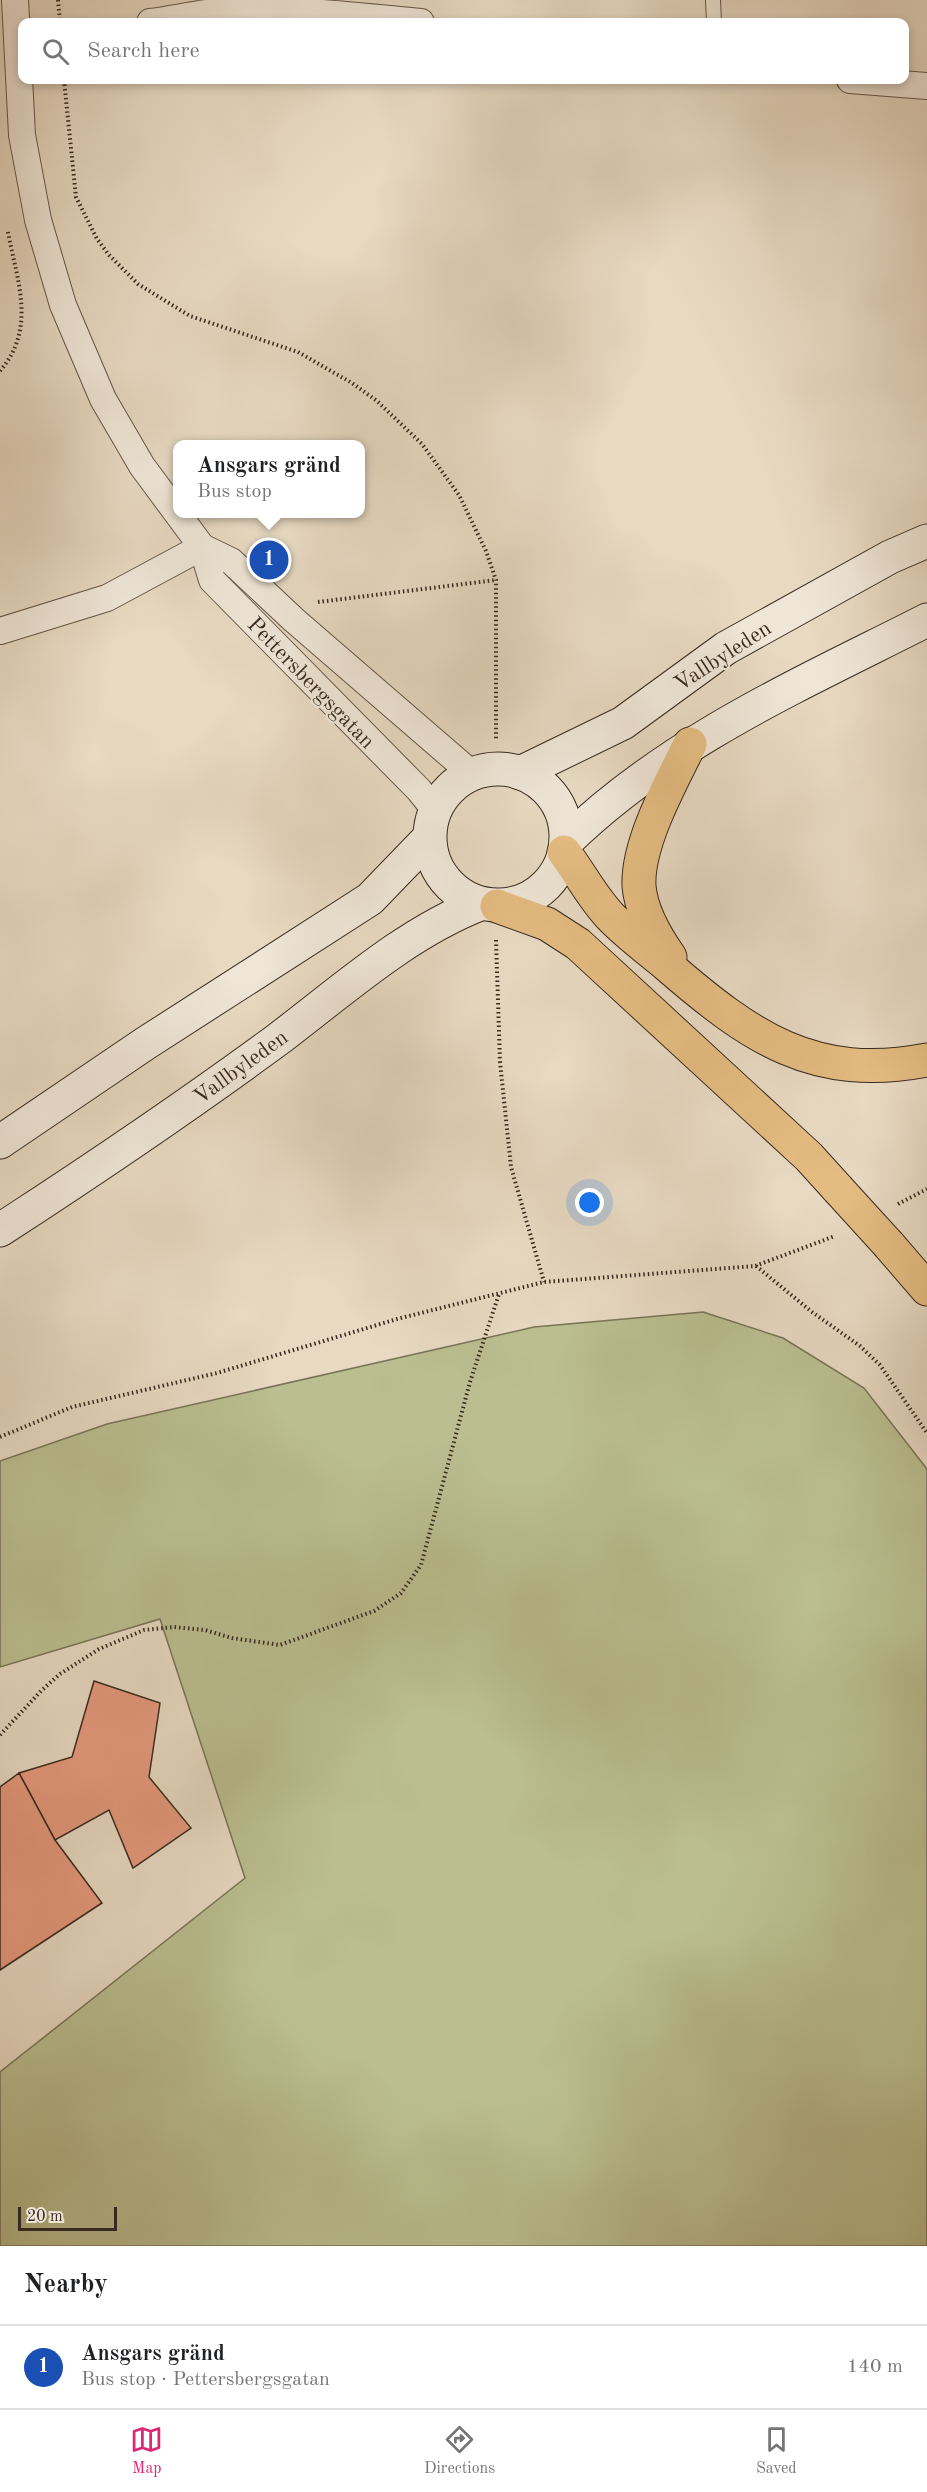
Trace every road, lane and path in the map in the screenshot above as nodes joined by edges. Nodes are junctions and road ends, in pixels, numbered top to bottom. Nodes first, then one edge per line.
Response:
1 (15, 0) edge
2 (58, 0) edge
3 (713, 0) edge
4 (60, 18) edge
5 (177, 18) edge
6 (381, 18) edge
7 (714, 18) edge
8 (13, 42) edge
9 (64, 84) edge
10 (901, 84) edge
11 (927, 86) edge
12 (6, 223) dead end
13 (0, 371) edge
14 (173, 508) edge
15 (181, 518) edge
16 (927, 541) edge
17 (202, 547) junction
18 (496, 580) junction
19 (311, 603) dead end
20 (927, 621) edge
21 (0, 631) edge
22 (496, 739) dead end
23 (690, 744) junction
24 (471, 773) junction
25 (520, 773) junction
26 (431, 824) junction
27 (565, 847) junction
28 (489, 905) junction
29 (496, 940) dead end
30 (686, 981) junction
31 (927, 1060) edge
32 (0, 1142) edge
33 (0, 1230) edge
34 (544, 1282) junction
35 (927, 1289) edge
36 (500, 1293) junction
37 (927, 1433) edge
38 (0, 1437) edge
39 (0, 1735) edge

1 - 8 street, Pettersbergsgatan
2 - 4 path
3 - 7 lane
5 - 6 street
8 - 14 street, Pettersbergsgatan
9 - 18 path
10 - 11 street
12 - 13 path
15 - 17 street, Pettersbergsgatan
16 - 25 main road, Vallbyleden
17 - 21 street
17 - 24 street, Pettersbergsgatan
17 - 26 street, Pettersbergsgatan
18 - 19 path
18 - 22 path
20 - 23 main road
23 - 27 main road
23 - 30 highway
24 - 25 main road
24 - 26 main road
25 - 27 main road
26 - 28 main road
26 - 32 main road
27 - 28 main road
27 - 30 highway
28 - 33 main road, Vallbyleden
28 - 35 highway, bridge
29 - 34 path
30 - 31 highway
34 - 36 path
34 - 37 path
36 - 38 path
36 - 39 path

